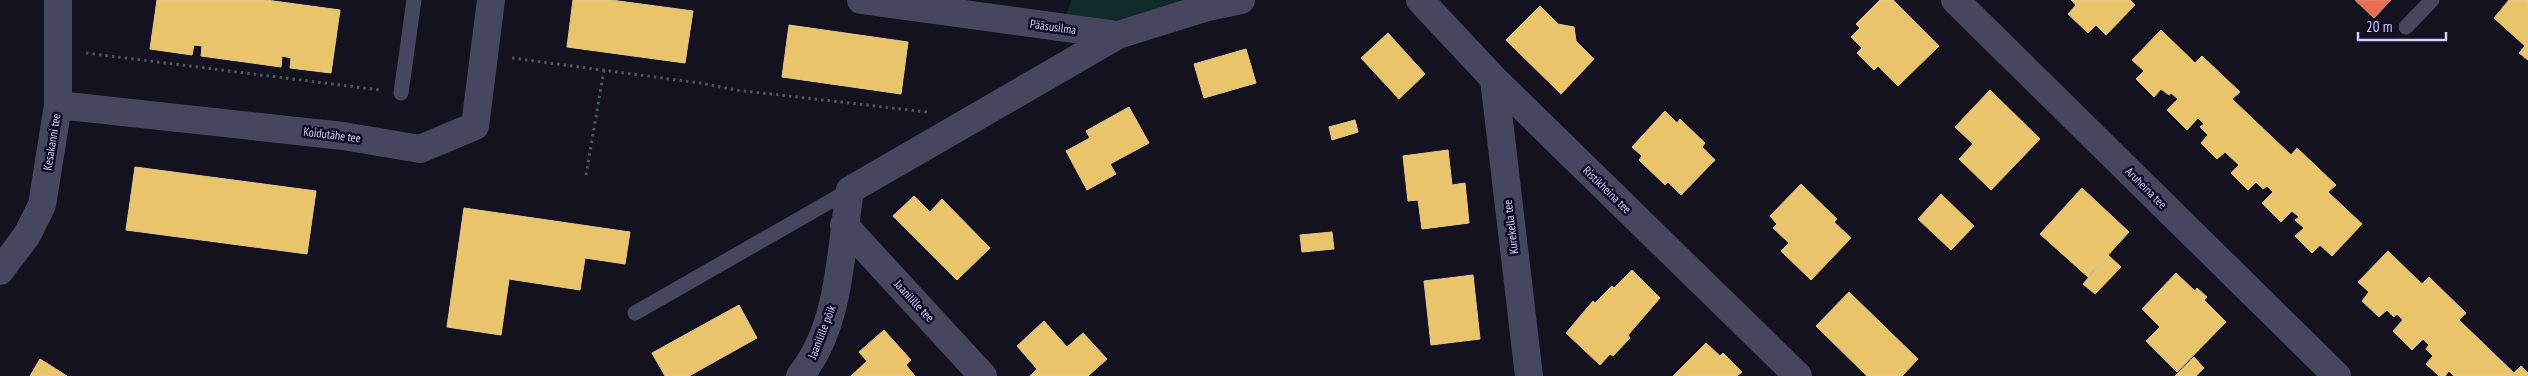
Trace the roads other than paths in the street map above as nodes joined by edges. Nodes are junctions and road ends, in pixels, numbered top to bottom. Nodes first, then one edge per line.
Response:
1 (58, 0) edge
2 (414, 0) edge
3 (491, 0) edge
4 (865, 0) edge
5 (1242, 0) edge
6 (1420, 0) edge
7 (1955, 0) edge
8 (2432, 0) edge
9 (2406, 27) dead end
10 (1118, 36) junction
11 (1494, 79) junction
12 (400, 93) road end
13 (58, 105) junction
14 (850, 190) junction
15 (844, 226) junction
16 (0, 271) edge
17 (635, 313) dead end
18 (800, 376) edge
19 (984, 376) edge
20 (1529, 376) edge
21 (1798, 376) edge
22 (2337, 376) edge

1 - 13 street, Kesakanni tee
2 - 12 lane
3 - 13 street, Koidutähe tee
4 - 10 street, Pääsusilma
5 - 10 street, Pääsusilma
6 - 11 street, Ristikheina tee
7 - 22 street, Aruheina tee
8 - 9 lane
10 - 14 street
11 - 20 street, Kurekella tee
11 - 21 street, Ristikheina tee
13 - 16 street, Kesakanni tee
14 - 15 street, Jaanilille põik
14 - 17 lane
15 - 18 street, Jaanilille põik
15 - 19 street, Jaanilille tee

